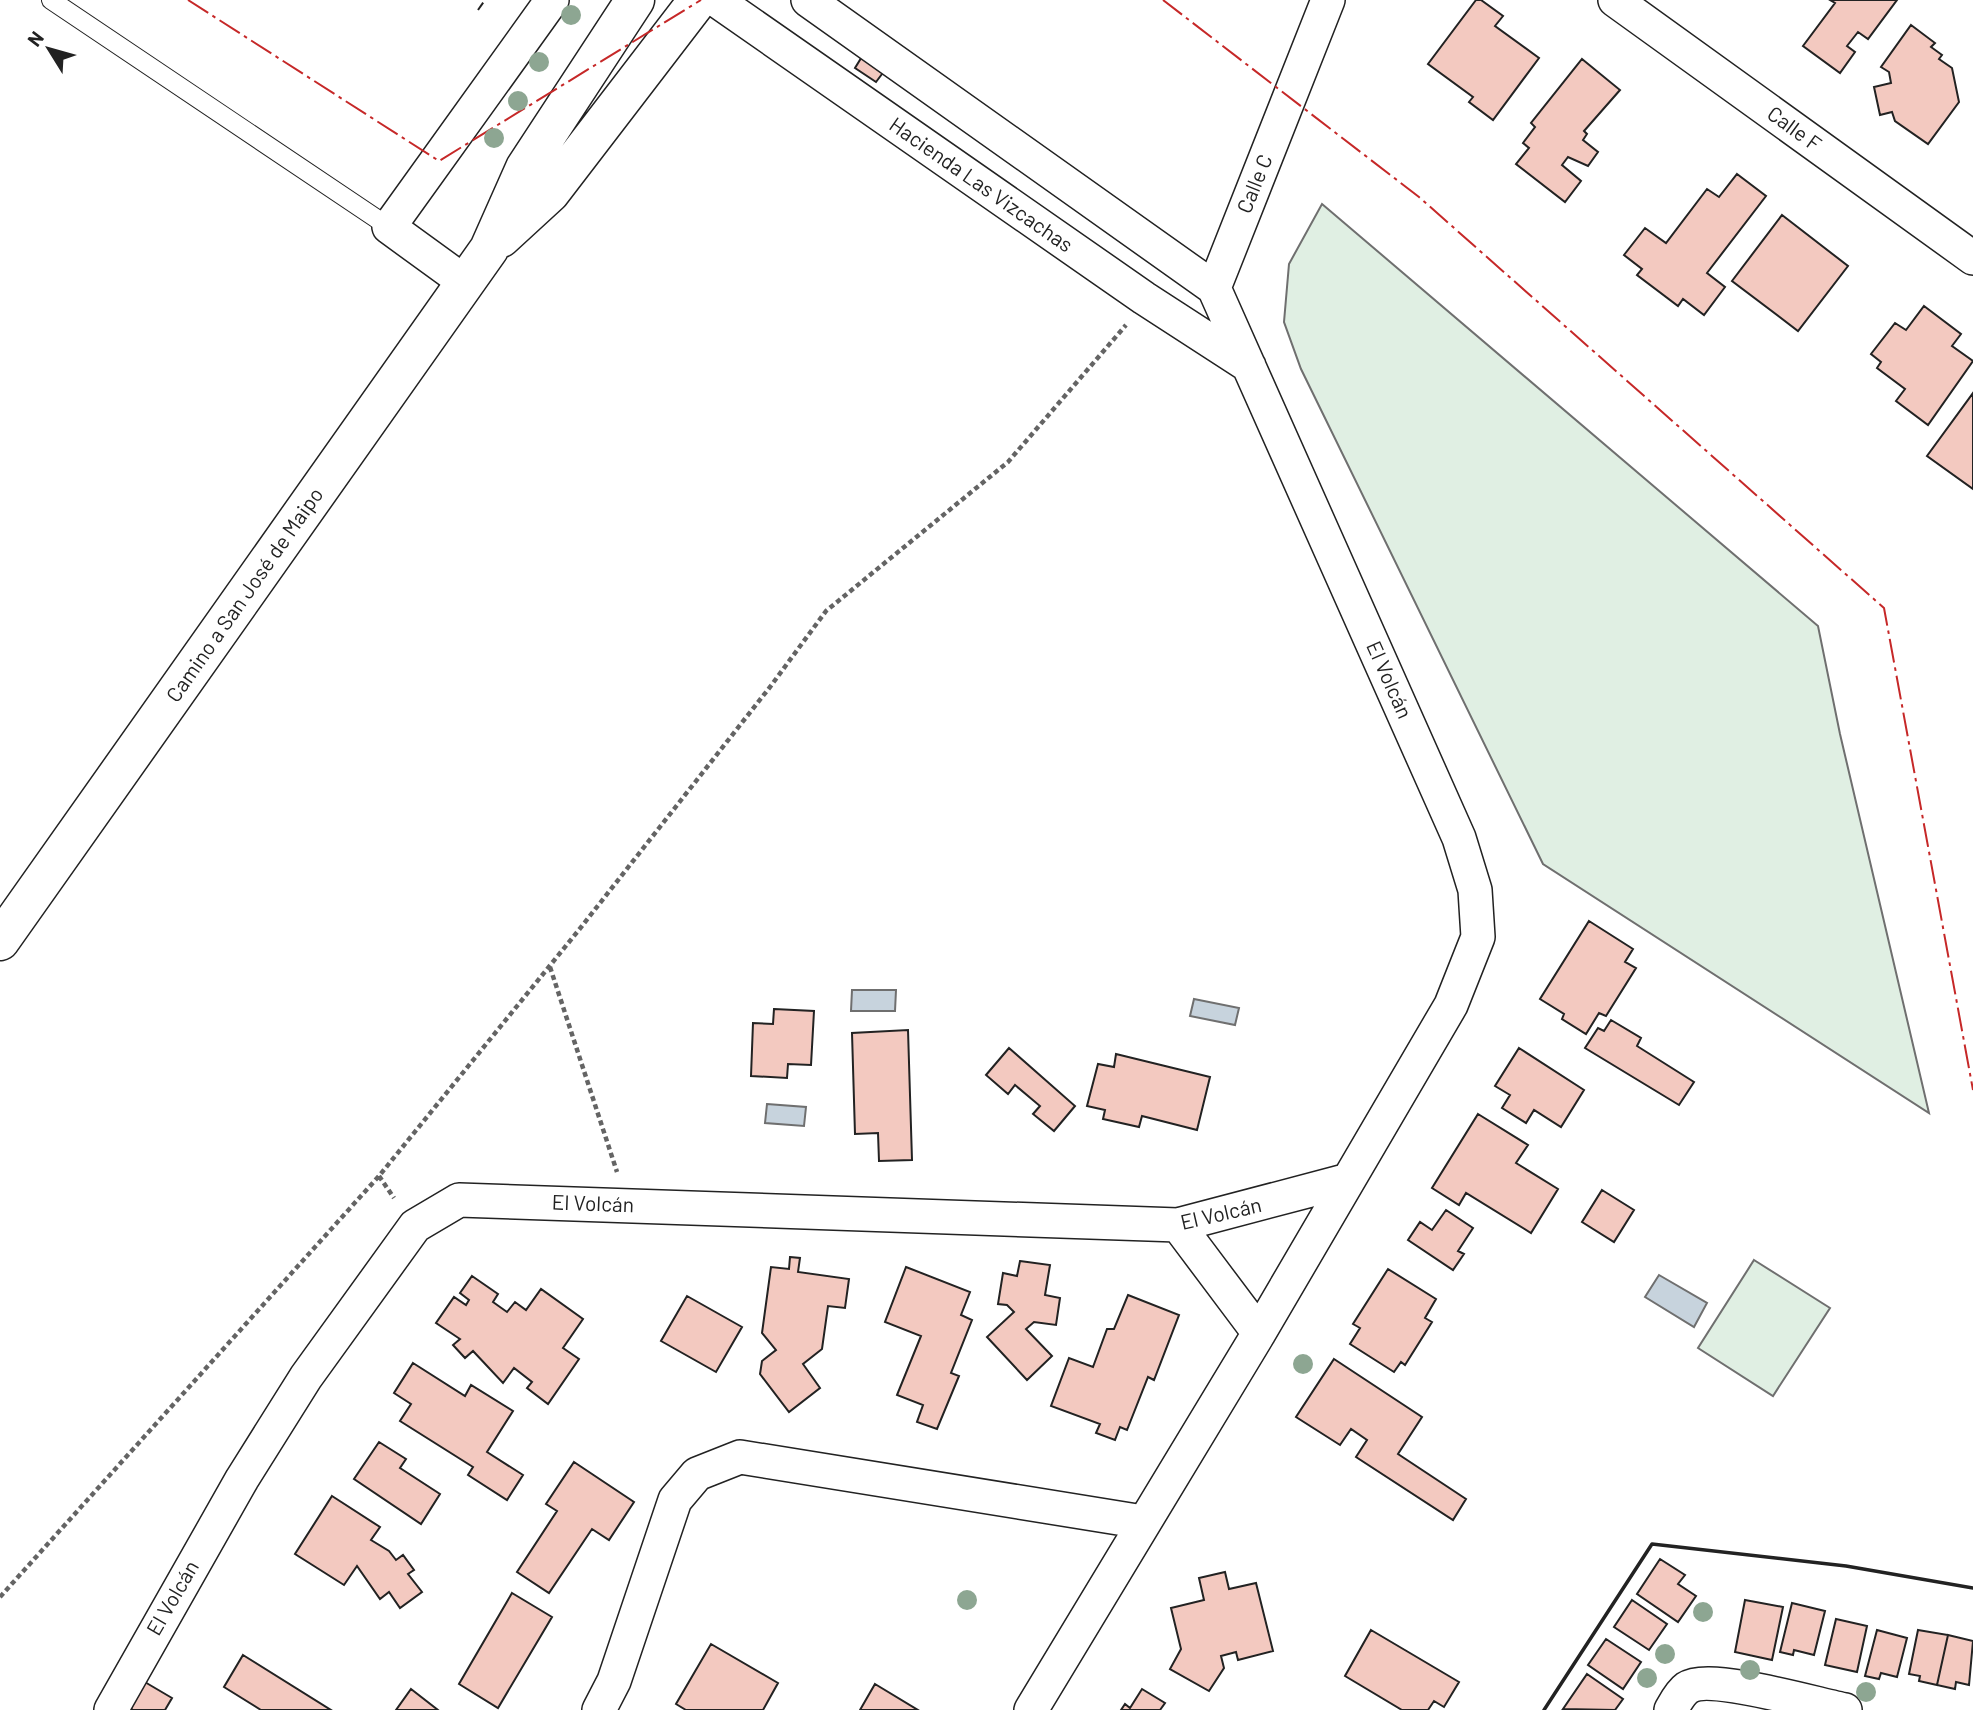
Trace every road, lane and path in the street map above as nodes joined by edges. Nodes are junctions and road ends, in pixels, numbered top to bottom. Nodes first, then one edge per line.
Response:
1 (51, 0) edge
2 (552, 0) edge
3 (635, 0) edge
4 (698, 0) edge
5 (716, 0) edge
6 (808, 0) edge
7 (1328, 0) edge
8 (1615, 0) edge
9 (389, 227) junction
10 (489, 250) junction
11 (1973, 258) edge
12 (466, 283) junction
13 (1214, 288) junction
14 (1144, 298) junction
15 (1249, 366) junction
16 (0, 941) edge
17 (550, 967) junction
18 (1345, 1181) junction
19 (629, 1206) junction
20 (1178, 1225) junction
21 (1259, 1333) junction
22 (1143, 1522) junction
23 (0, 1597) edge
24 (111, 1710) edge
25 (599, 1710) edge
26 (1031, 1710) edge
27 (1671, 1710) edge
28 (1845, 1710) edge

1 - 9 lane
2 - 9 street
3 - 10 main road, Camino a San José de Maipo
4 - 10 main road, Camino a San José de Maipo
5 - 14 street, Hacienda Las Vizcachas
6 - 13 street
7 - 13 street, Calle C
8 - 11 street, Calle F
9 - 12 street
10 - 12 main road, Camino a San José de Maipo
12 - 16 main road, Camino a San José de Maipo
13 - 15 street
14 - 15 street, Hacienda Las Vizcachas
14 - 17 path
15 - 18 street, El Volcán
17 - 19 path
17 - 23 path
18 - 20 street, El Volcán
18 - 21 street, El Volcán
19 - 20 street, El Volcán
19 - 24 street, El Volcán
20 - 21 street
21 - 22 street, El Volcán
22 - 25 street
22 - 26 street, El Volcán
27 - 28 street

